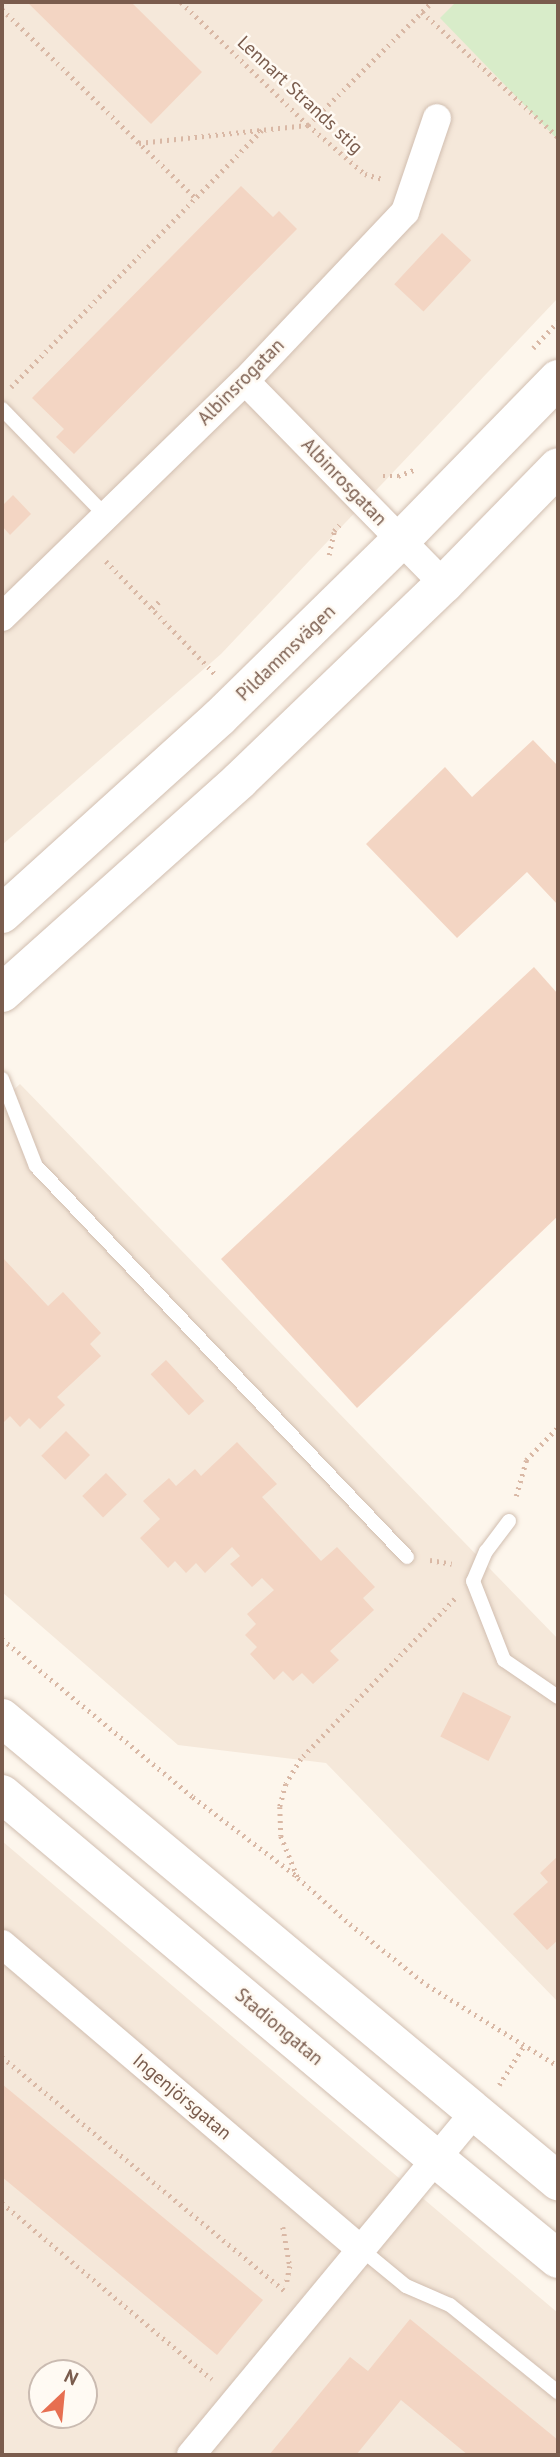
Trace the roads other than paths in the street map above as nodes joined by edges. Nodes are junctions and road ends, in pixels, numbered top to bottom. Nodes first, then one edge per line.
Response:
1 (437, 118) dead end
2 (558, 379) edge
3 (245, 381) junction
4 (2, 409) edge
5 (558, 467) edge
6 (106, 516) junction
7 (401, 540) junction
8 (444, 584) junction
9 (2, 617) edge
10 (2, 914) edge
11 (2, 993) edge
12 (2, 1079) edge
13 (509, 1521) road end
14 (407, 1557) road end
15 (558, 1697) edge
16 (2, 1718) edge
17 (2, 1794) edge
18 (2, 1944) edge
19 (474, 2113) junction
20 (435, 2158) junction
21 (558, 2181) edge
22 (361, 2249) junction
23 (558, 2259) edge
24 (558, 2392) edge
25 (191, 2455) edge

1 - 3 street, Albinsrogatan
2 - 7 main road, Pildammsvägen
3 - 6 street, Albinsrogatan
3 - 7 street, Albinrosgatan
4 - 6 lane
5 - 8 main road
6 - 9 street, Albinsrogatan
7 - 8 street, Albinrosgatan
7 - 10 main road, Pildammsvägen
8 - 11 main road
12 - 14 lane
13 - 15 lane
16 - 19 main road
17 - 20 main road, Stadiongatan
18 - 22 street, Ingenjörsgatan
19 - 20 street
19 - 21 main road
20 - 22 street
20 - 23 main road, Stadiongatan
22 - 24 lane
22 - 25 street

